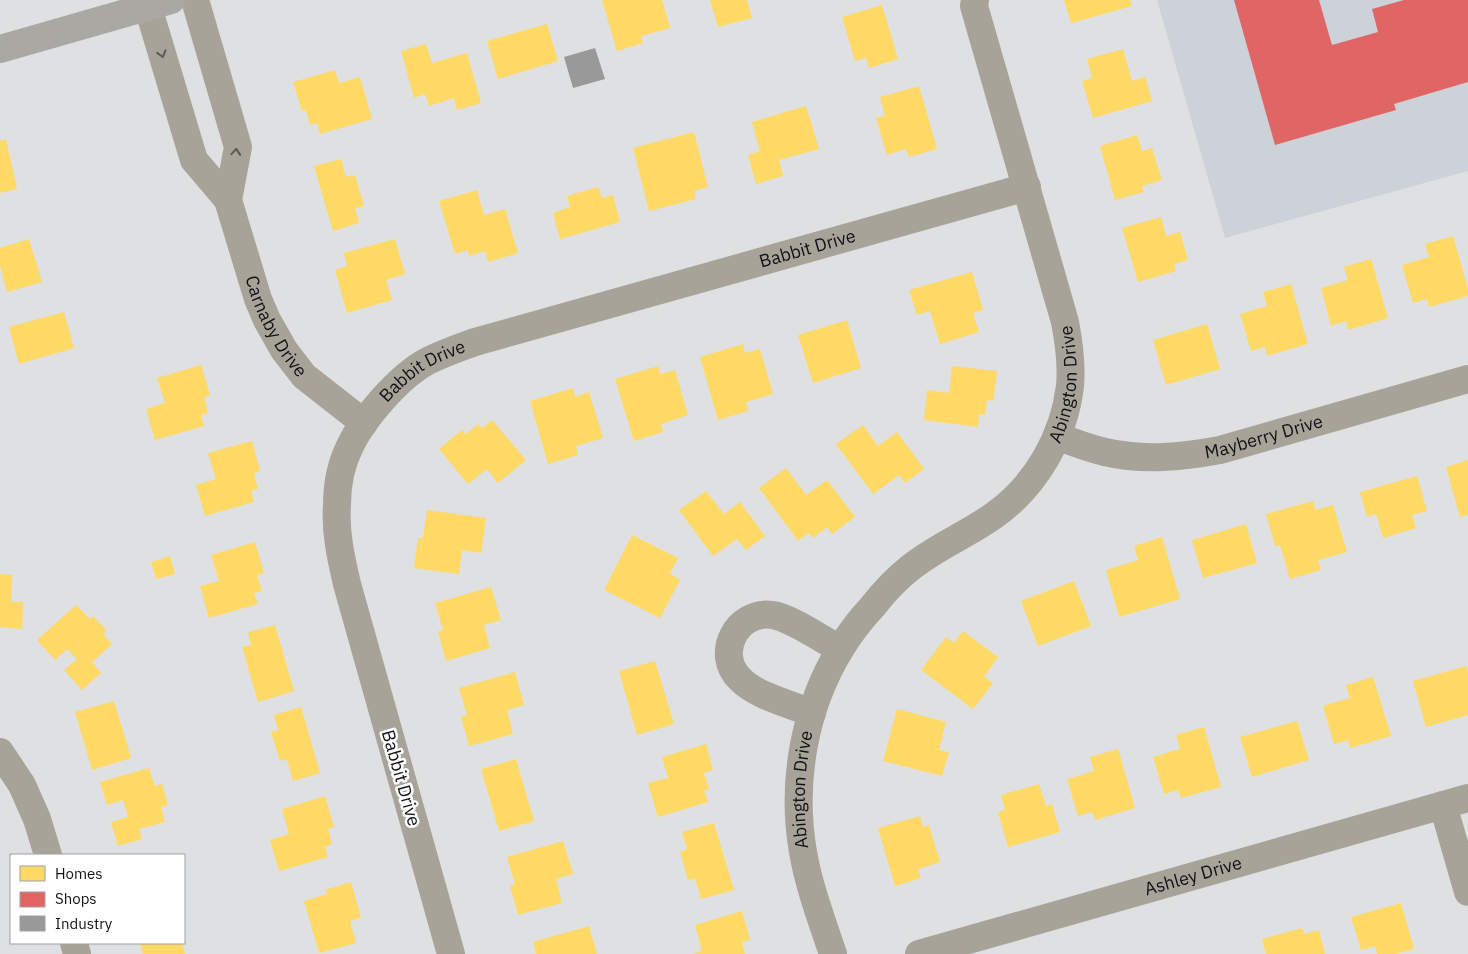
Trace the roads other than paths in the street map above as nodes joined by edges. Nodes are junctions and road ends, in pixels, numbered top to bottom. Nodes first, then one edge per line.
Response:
1 (194, 0) edge
2 (973, 2) edge
3 (160, 4) edge
4 (0, 49) edge
5 (1027, 187) junction
6 (228, 200) junction
7 (1468, 379) edge
8 (364, 424) junction
9 (1057, 436) junction
10 (840, 649) junction
11 (812, 713) junction
12 (0, 752) edge
13 (1456, 801) edge
14 (48, 854) edge
15 (1468, 892) edge
16 (450, 954) edge
17 (833, 954) edge
18 (919, 954) edge

6 -> 1 street, Carnaby Drive
2 - 5 street, Abington Drive
3 - 4 main road
3 -> 6 street, Carnaby Drive
5 - 8 street, Babbit Drive
5 - 9 street, Abington Drive
6 - 8 street, Carnaby Drive
7 - 9 street, Mayberry Drive
8 - 16 street, Babbit Drive
9 - 10 street, Abington Drive
10 - 11 street, Abington Drive
10 - 11 street, Abington Drive
11 - 17 street, Abington Drive
12 - 14 street
13 - 15 street
13 - 18 street, Ashley Drive

